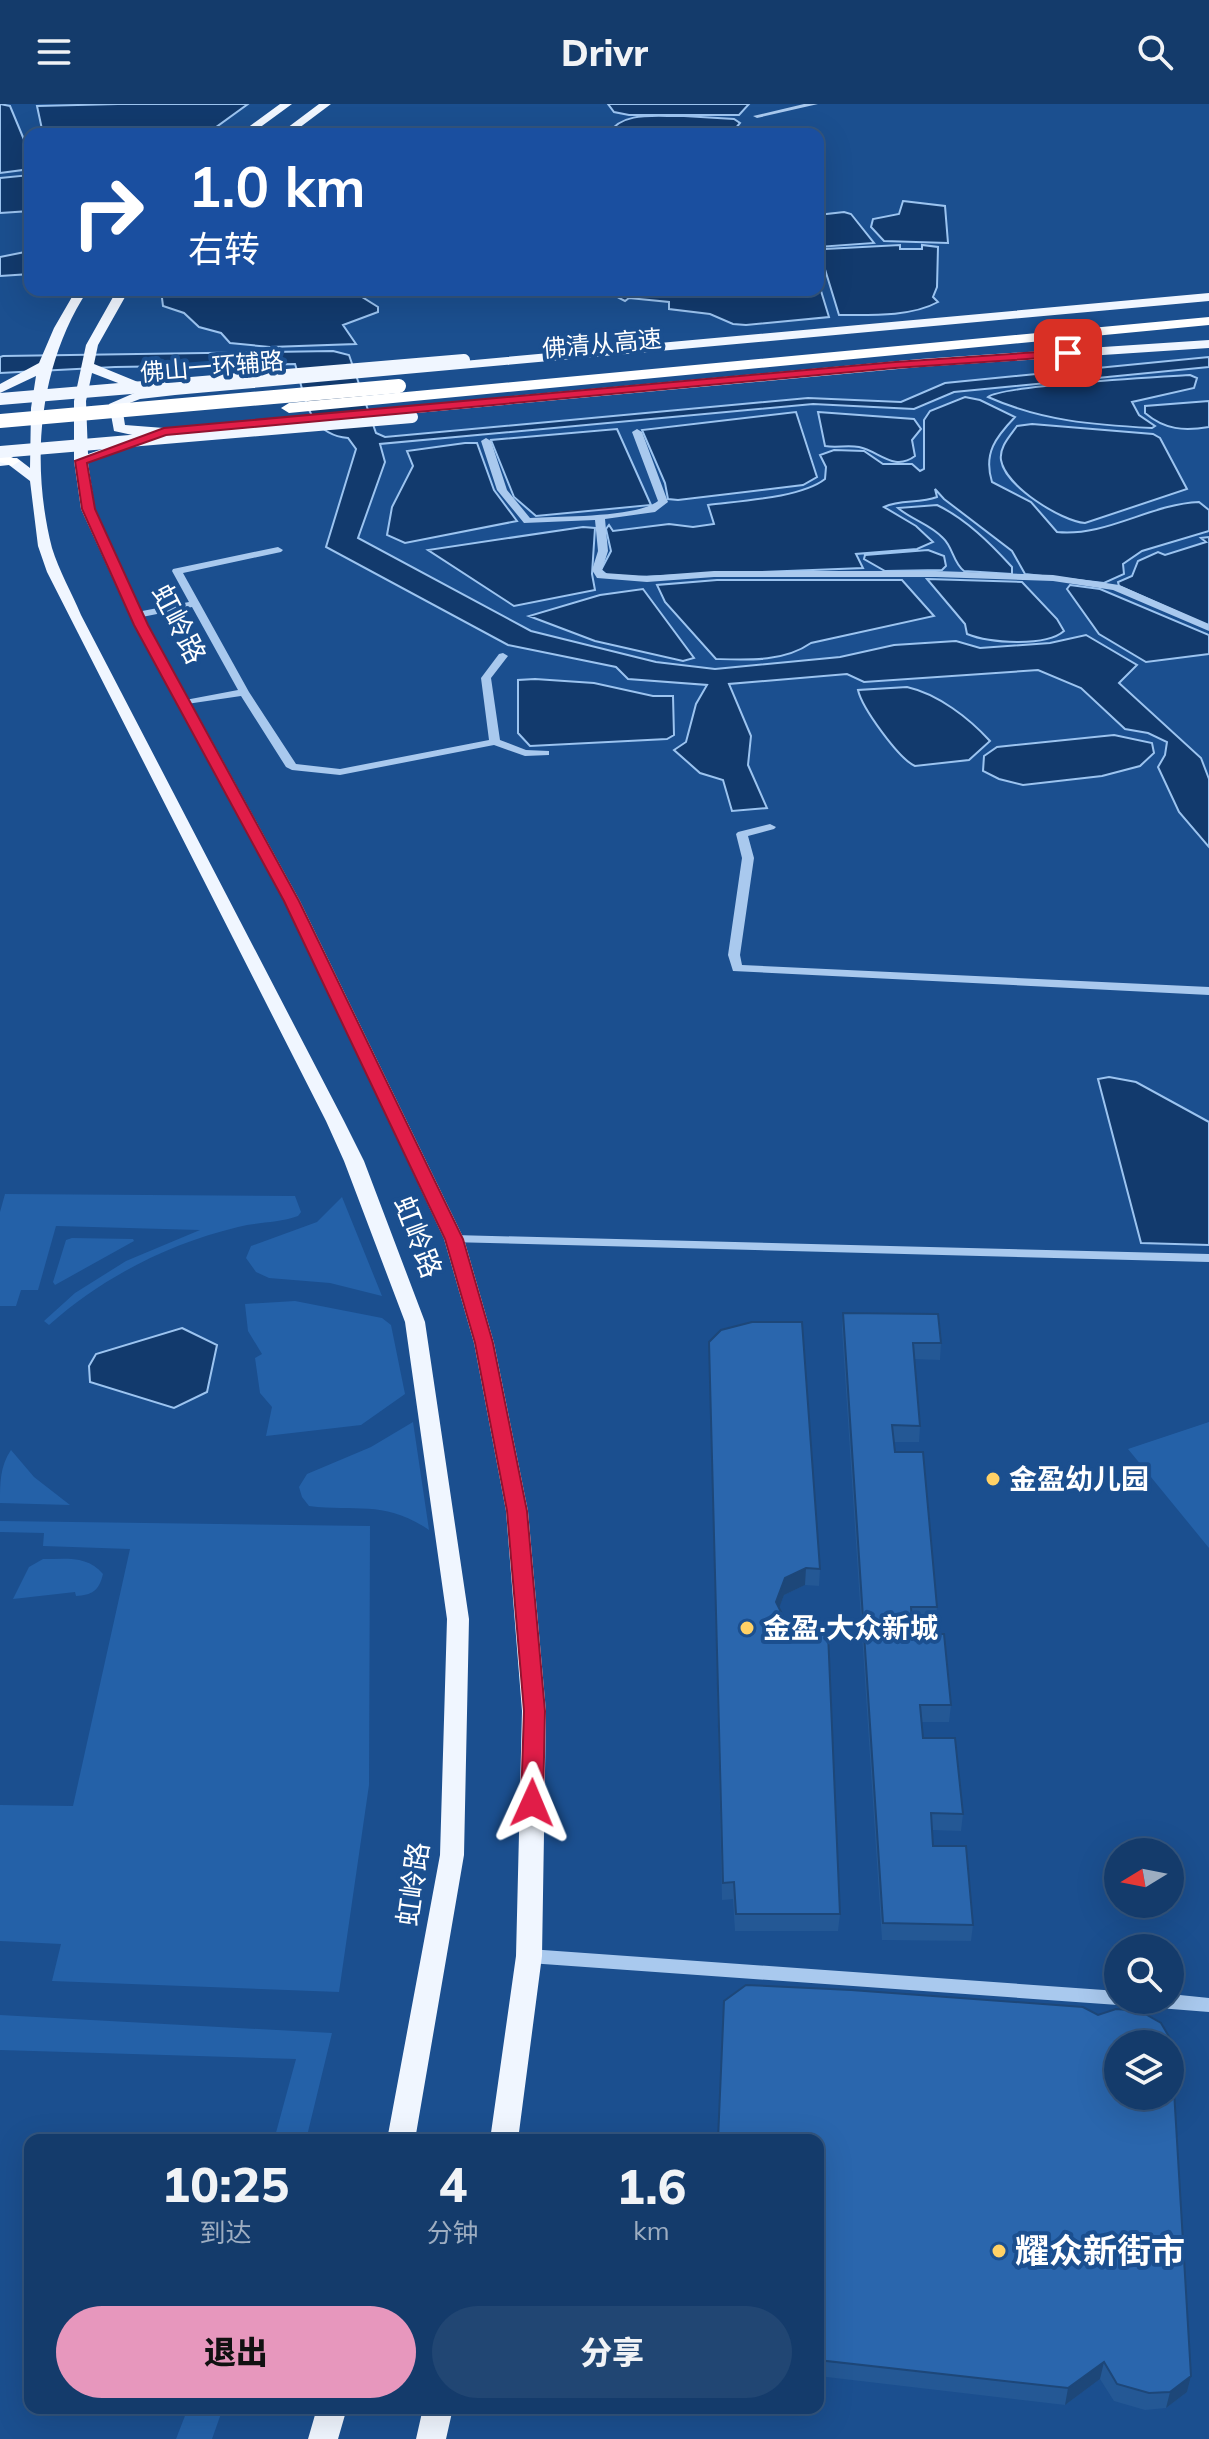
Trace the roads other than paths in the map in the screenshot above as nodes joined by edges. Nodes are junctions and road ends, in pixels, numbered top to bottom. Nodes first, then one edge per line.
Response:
1 (287, 104) edge
2 (326, 104) edge
3 (814, 104) edge
4 (757, 116) dead end
5 (253, 128) edge
6 (292, 128) edge
7 (79, 296) edge
8 (120, 296) edge
9 (1209, 297) edge
10 (1209, 312) edge
11 (1209, 321) edge
12 (1209, 333) edge
13 (777, 337) junction
14 (1209, 344) edge
15 (740, 365) junction
16 (89, 366) junction
17 (42, 369) junction
18 (729, 382) junction
19 (0, 389) edge
20 (175, 391) junction
21 (0, 399) edge
22 (0, 421) edge
23 (0, 430) edge
24 (164, 432) junction
25 (637, 432) dead end
26 (486, 441) dead end
27 (3, 458) edge
28 (81, 461) junction
29 (38, 480) junction
30 (600, 517) junction
31 (278, 550) dead end
32 (193, 604) junction
33 (137, 615) junction
34 (1209, 628) edge
35 (503, 656) dead end
36 (244, 692) junction
37 (184, 703) junction
38 (495, 742) junction
39 (545, 753) dead end
40 (770, 827) dead end
41 (1209, 991) edge
42 (454, 1239) junction
43 (1209, 1258) edge
44 (529, 1956) junction
45 (1104, 1997) edge
46 (1184, 2003) edge
47 (1209, 2005) edge
48 (402, 2134) edge
49 (505, 2134) edge
50 (330, 2414) edge
51 (437, 2414) edge
52 (323, 2439) edge
53 (431, 2439) edge

1 - 5 main road
2 - 6 main road
3 - 4 street
7 - 17 main road, 虹岭路
8 - 16 main road, 虹岭路
9 - 13 main road
10 - 22 highway, 佛清从高速, bridge
11 - 15 highway, 佛清从高速
12 - 15 highway
13 - 20 main road, 佛山一环辅路
13 - 21 main road, 佛山一环辅路, bridge
14 - 18 main road, 佛山一环辅路
15 - 23 highway, 佛清从高速
16 - 20 main road
16 - 28 main road, 虹岭路
17 - 19 main road
17 - 29 main road, 虹岭路
18 - 24 main road, 佛山一环辅路
18 - 27 main road, 佛山一环辅路, bridge
20 - 24 main road, 佛山一环辅路
24 - 28 main road
25 - 30 street
26 - 30 street
27 - 29 main road
28 - 33 main road, 虹岭路
29 - 48 main road, 虹岭路
30 - 34 street
31 - 32 street
32 - 33 street
32 - 36 street
33 - 37 main road, 虹岭路
35 - 38 street
36 - 37 street
36 - 38 street
37 - 42 main road, 虹岭路
38 - 39 street
40 - 41 street
42 - 43 street
42 - 44 main road, 虹岭路
44 - 45 street
44 - 49 main road, 虹岭路
46 - 47 street
50 - 52 main road
51 - 53 main road

